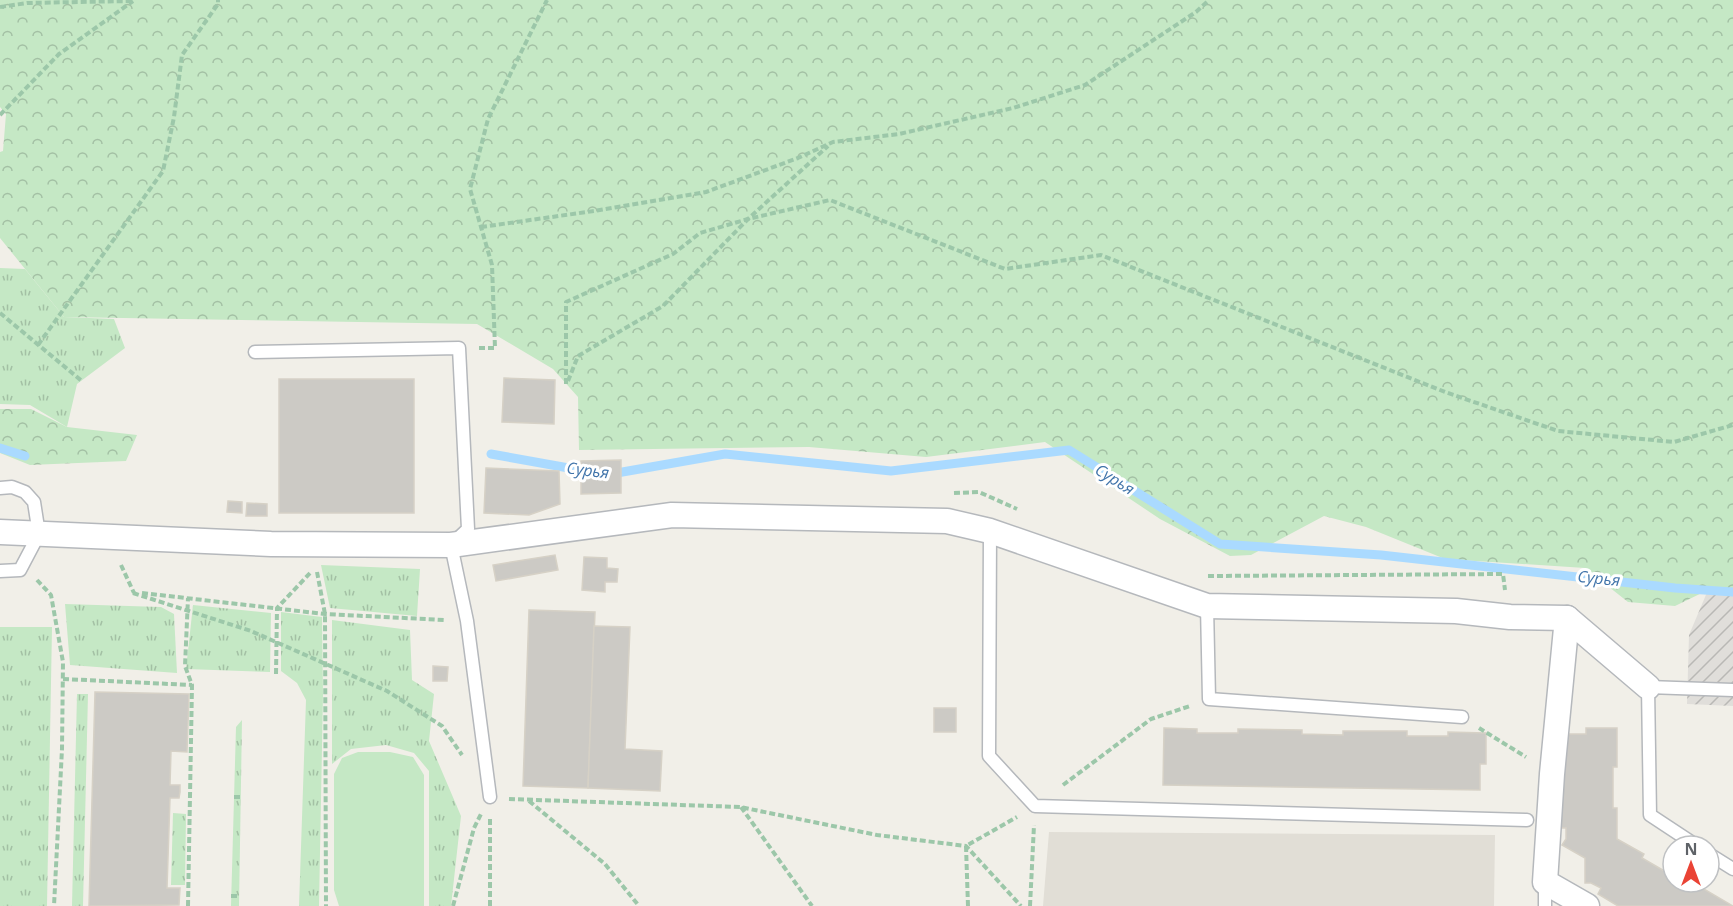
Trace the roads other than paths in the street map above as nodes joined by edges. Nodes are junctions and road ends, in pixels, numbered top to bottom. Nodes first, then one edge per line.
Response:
1 (255, 352) dead end
2 (0, 488) edge
3 (990, 531) junction
4 (0, 532) edge
5 (39, 534) junction
6 (452, 545) junction
7 (0, 571) edge
8 (1207, 606) junction
9 (1567, 618) junction
10 (1648, 687) junction
11 (1733, 690) edge
12 (1462, 717) road end
13 (490, 797) road end
14 (1527, 820) dead end
15 (1679, 834) edge
16 (1545, 882) junction
17 (1545, 906) edge
18 (1587, 906) edge

1 - 6 lane
2 - 5 lane
3 - 6 street
3 - 8 street
3 - 14 lane
4 - 5 street
5 - 6 street
5 - 7 lane
6 - 13 lane
8 - 9 street
8 - 12 lane
9 - 10 street
9 - 16 street
10 - 11 lane
10 - 15 lane
16 - 17 lane
16 - 18 street

